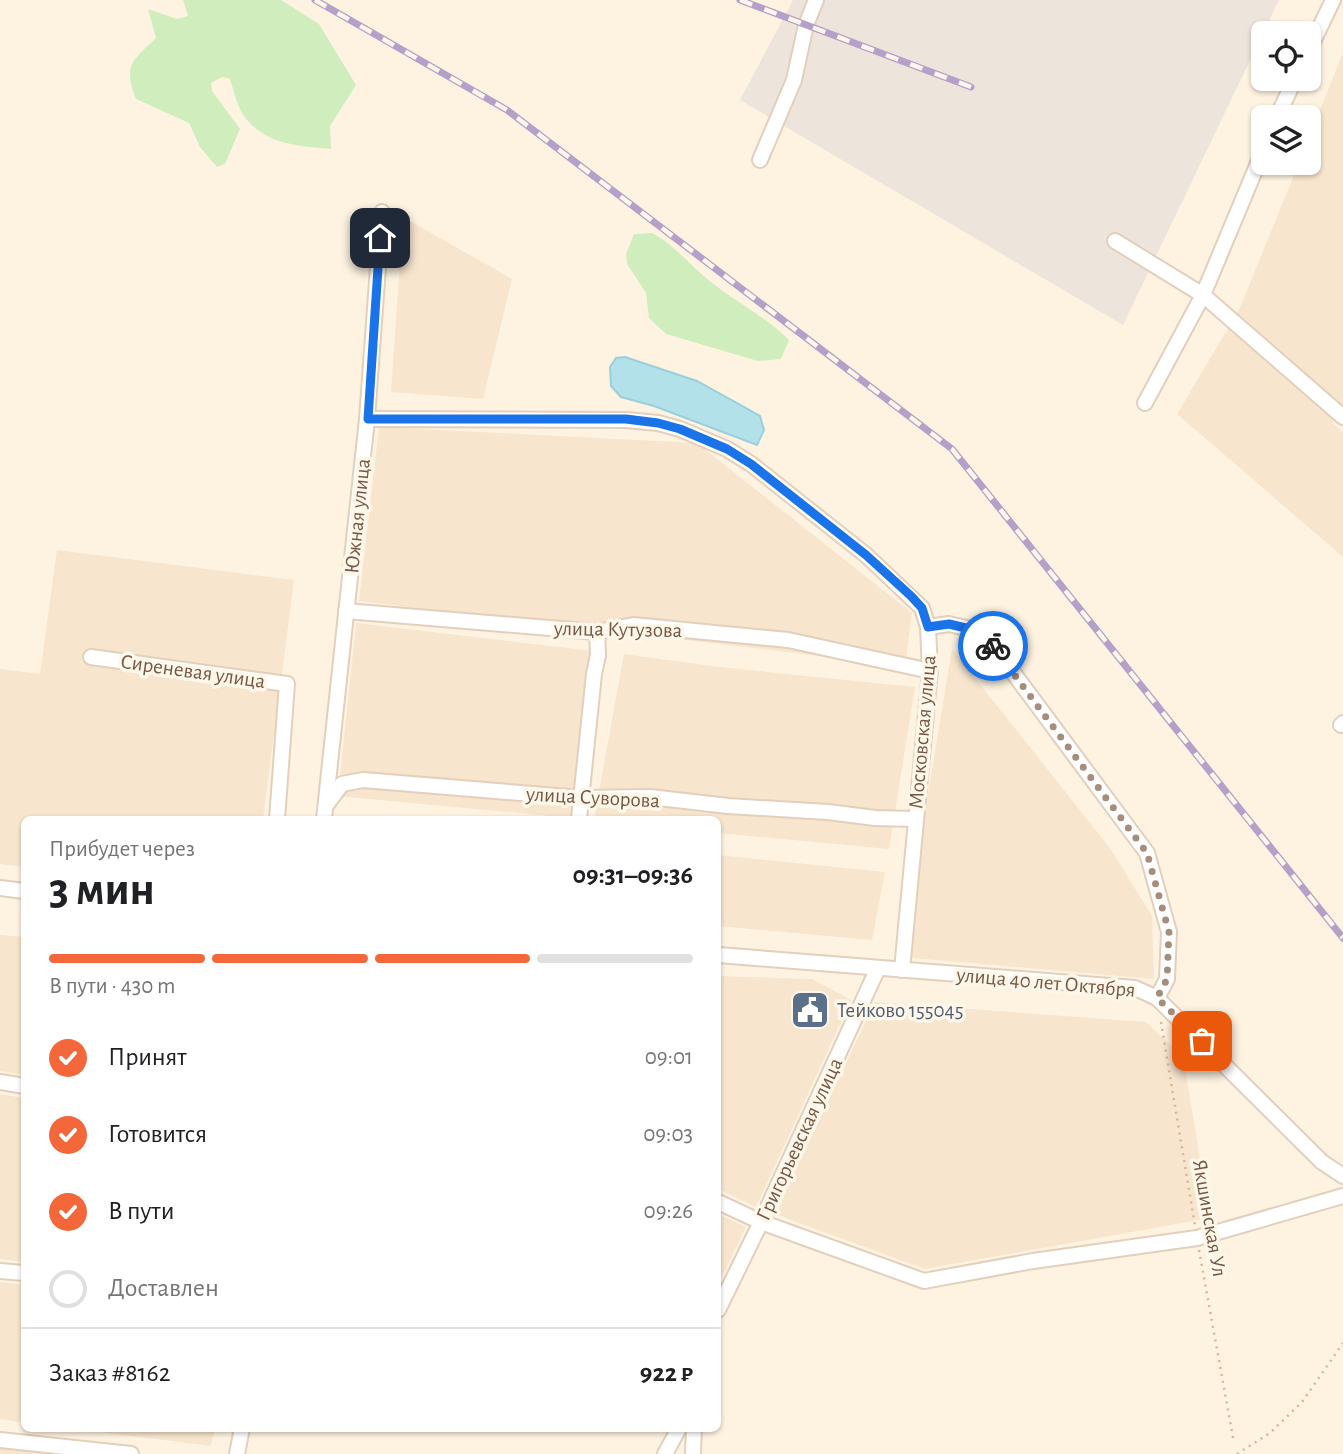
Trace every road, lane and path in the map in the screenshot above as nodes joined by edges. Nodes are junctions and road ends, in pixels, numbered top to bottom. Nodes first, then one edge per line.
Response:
1 (817, 0) edge
2 (1333, 0) edge
3 (1321, 25) edge
4 (760, 160) dead end
5 (1253, 175) edge
6 (382, 212) dead end
7 (1115, 241) dead end
8 (1203, 295) junction
9 (1144, 403) dead end
10 (1343, 417) edge
11 (368, 419) junction
12 (346, 611) junction
13 (928, 627) junction
14 (597, 632) junction
15 (91, 657) dead end
16 (930, 671) junction
17 (582, 799) junction
18 (325, 813) edge
19 (277, 816) edge
20 (579, 816) edge
21 (915, 819) junction
22 (721, 956) edge
23 (878, 968) junction
24 (902, 970) junction
25 (1157, 998) junction
26 (0, 1082) edge
27 (21, 1086) edge
28 (1343, 1176) edge
29 (1343, 1196) edge
30 (721, 1203) edge
31 (761, 1222) junction
32 (1197, 1238) junction
33 (0, 1271) edge
34 (21, 1273) edge
35 (721, 1304) edge
36 (1343, 1343) edge
37 (241, 1432) edge
38 (677, 1432) edge
39 (694, 1432) edge
40 (0, 1440) edge
41 (1234, 1443) dead end
42 (131, 1454) edge
43 (237, 1454) edge
44 (666, 1454) edge
45 (692, 1454) edge
46 (1237, 1454) edge

1 - 4 street
2 - 3 street
5 - 8 street
6 - 11 street, Южная улица
7 - 8 street
8 - 9 street
8 - 10 street
11 - 12 street, Южная улица
11 - 13 street, Московская улица
12 - 14 street, улица Кутузова
12 - 18 street, Южная улица
13 - 16 street, Московская улица
13 - 25 street
14 - 16 street, улица Кутузова
14 - 17 street
15 - 19 street, Сиреневая улица
16 - 21 street, Московская улица
17 - 18 street, улица Суворова
17 - 20 street
17 - 21 street, улица Суворова
21 - 24 street, Московская улица
22 - 23 street, улица 40 лет Октября
23 - 24 street, улица 40 лет Октября
23 - 31 street, Григорьевская улица
24 - 25 street, улица 40 лет Октября
25 - 28 street, улица 40 лет Октября
25 - 32 path, Якшинская Ул
26 - 27 street
29 - 32 street
30 - 31 street
31 - 32 street
31 - 35 street, Григорьевская улица
32 - 41 path, Якшинская Ул
33 - 34 street
36 - 46 path
37 - 43 street
38 - 44 street
39 - 45 street
40 - 42 street

